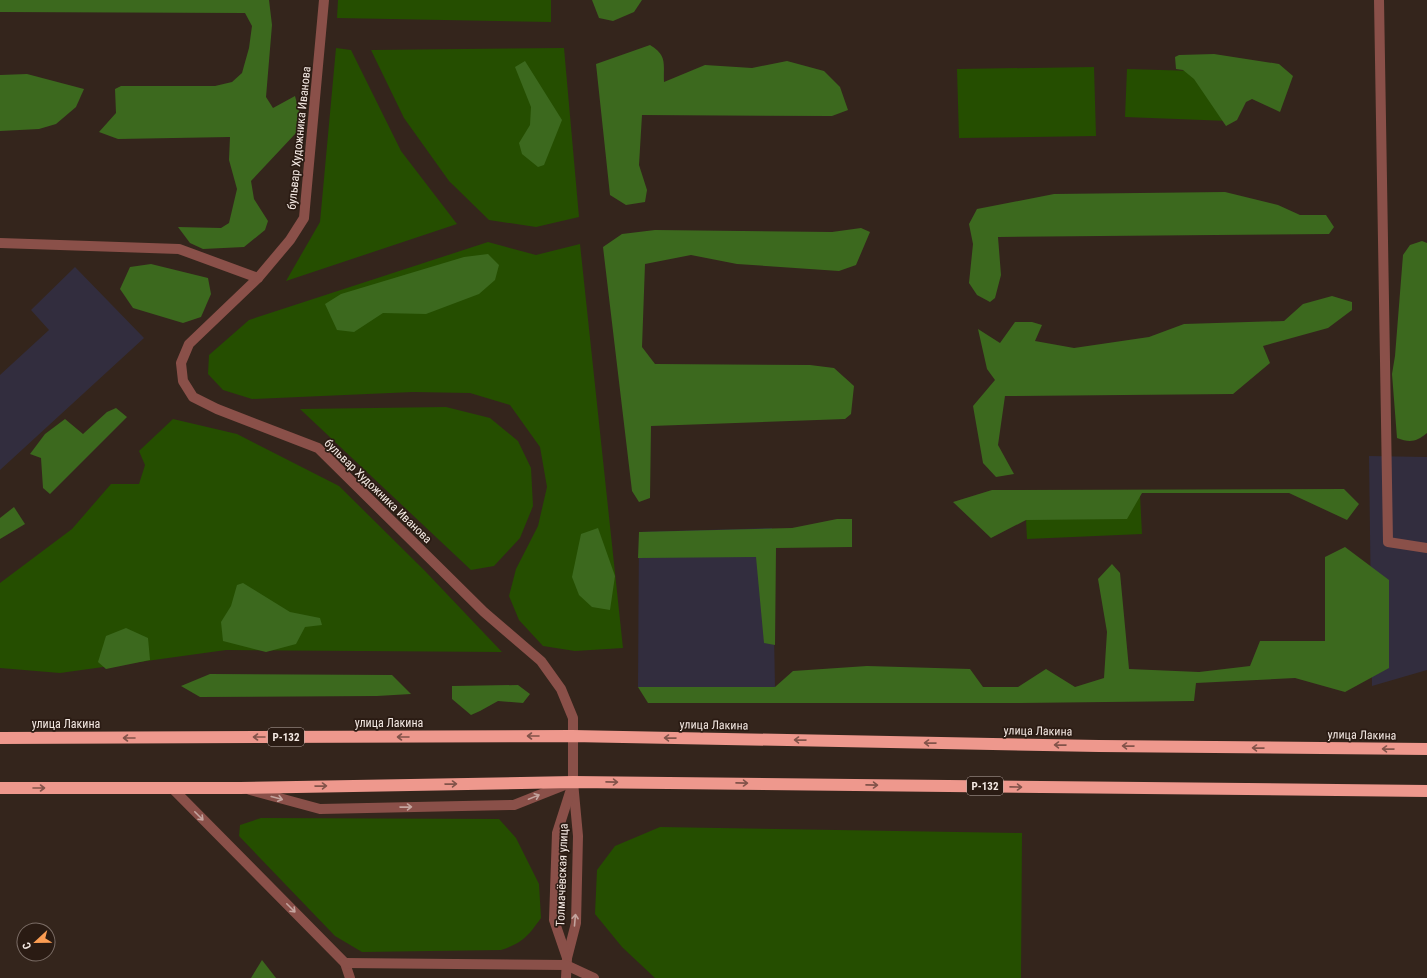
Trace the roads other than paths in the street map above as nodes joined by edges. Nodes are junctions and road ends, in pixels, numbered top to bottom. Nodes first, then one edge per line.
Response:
1 (324, 0) edge
2 (1378, 0) edge
3 (0, 243) edge
4 (258, 278) junction
5 (1427, 548) edge
6 (572, 736) junction
7 (0, 738) edge
8 (1427, 749) edge
9 (573, 782) junction
10 (0, 788) edge
11 (172, 788) junction
12 (240, 788) junction
13 (1427, 791) edge
14 (567, 962) junction
15 (345, 963) junction
16 (350, 978) edge
17 (566, 978) edge
18 (594, 978) edge

1 - 4 street, бульвар Художника Иванова
2 - 5 street
3 - 4 street
4 - 6 street, бульвар Художника Иванова
6 -> 7 highway, улица Лакина / Р-132
8 -> 6 highway, улица Лакина / Р-132
6 - 9 street, бульвар Художника Иванова
12 -> 9 highway, Р-132
12 -> 9 street
9 -> 13 highway, Р-132
14 -> 9 street, Толмачёвская улица
9 - 14 street, Толмачёвская улица
10 -> 11 highway, Р-132
11 - 12 highway, Р-132
11 -> 15 street
14 - 15 street
14 - 17 street, Толмачёвская улица
14 - 18 street
15 - 16 street

